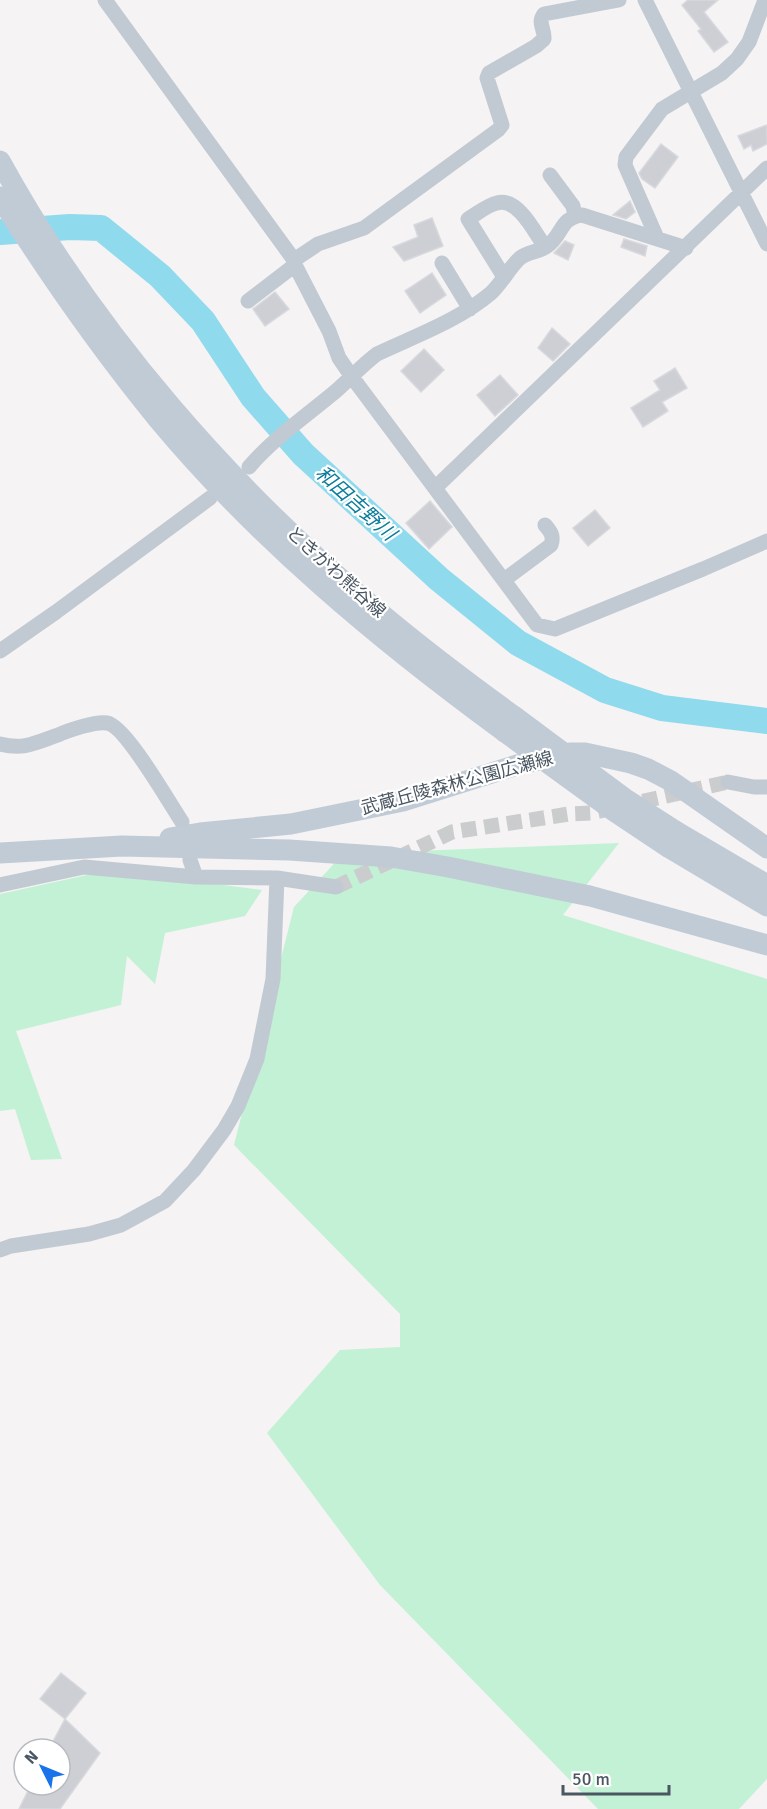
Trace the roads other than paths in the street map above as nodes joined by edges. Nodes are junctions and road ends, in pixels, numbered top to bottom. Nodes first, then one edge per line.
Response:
1 (105, 0) edge
2 (619, 0) edge
3 (645, 0) edge
4 (765, 0) edge
5 (691, 93) junction
6 (767, 168) edge
7 (550, 175) dead end
8 (3, 179) edge
9 (742, 194) junction
10 (575, 216) junction
11 (657, 238) junction
12 (767, 244) edge
13 (545, 248) junction
14 (686, 248) junction
15 (294, 262) junction
16 (442, 263) dead end
17 (504, 277) junction
18 (249, 301) dead end
19 (471, 309) junction
20 (352, 377) junction
21 (249, 467) dead end
22 (435, 488) junction
23 (210, 498) dead end
24 (545, 525) dead end
25 (767, 541) edge
26 (504, 580) junction
27 (0, 651) edge
28 (0, 744) edge
29 (728, 782) tunnel mouth
30 (767, 787) edge
31 (182, 822) dead end
32 (672, 840) junction
33 (122, 846) junction
34 (767, 848) edge
35 (0, 853) edge
36 (190, 860) dead end
37 (196, 877) junction
38 (277, 878) junction
39 (0, 885) edge
40 (767, 885) edge
41 (336, 887) tunnel mouth
42 (767, 906) edge
43 (767, 945) edge
44 (0, 1250) edge

1 - 15 street
2 - 15 street
3 - 5 street
4 - 5 street
5 - 9 street
5 - 11 street
6 - 9 street
7 - 10 street
8 - 32 main road, ときがわ熊谷線, bridge
9 - 12 street
9 - 14 street
10 - 11 street
10 - 13 street
11 - 14 street
13 - 17 street
13 - 17 street
14 - 22 street
15 - 18 street
15 - 20 street
16 - 19 street
17 - 19 street
19 - 20 street
20 - 21 street
20 - 22 street
22 - 26 street
23 - 27 street
24 - 26 street
25 - 26 street
28 - 31 street
29 - 30 street
32 - 40 main road, ときがわ熊谷線
32 - 42 main road, ときがわ熊谷線
33 - 34 main road, 武蔵丘陵森林公園広瀬線
33 - 35 main road, 武蔵丘陵森林公園広瀬線
33 - 43 main road, 武蔵丘陵森林公園広瀬線
36 - 37 street
37 - 38 street
37 - 39 street
38 - 41 street
38 - 44 street

